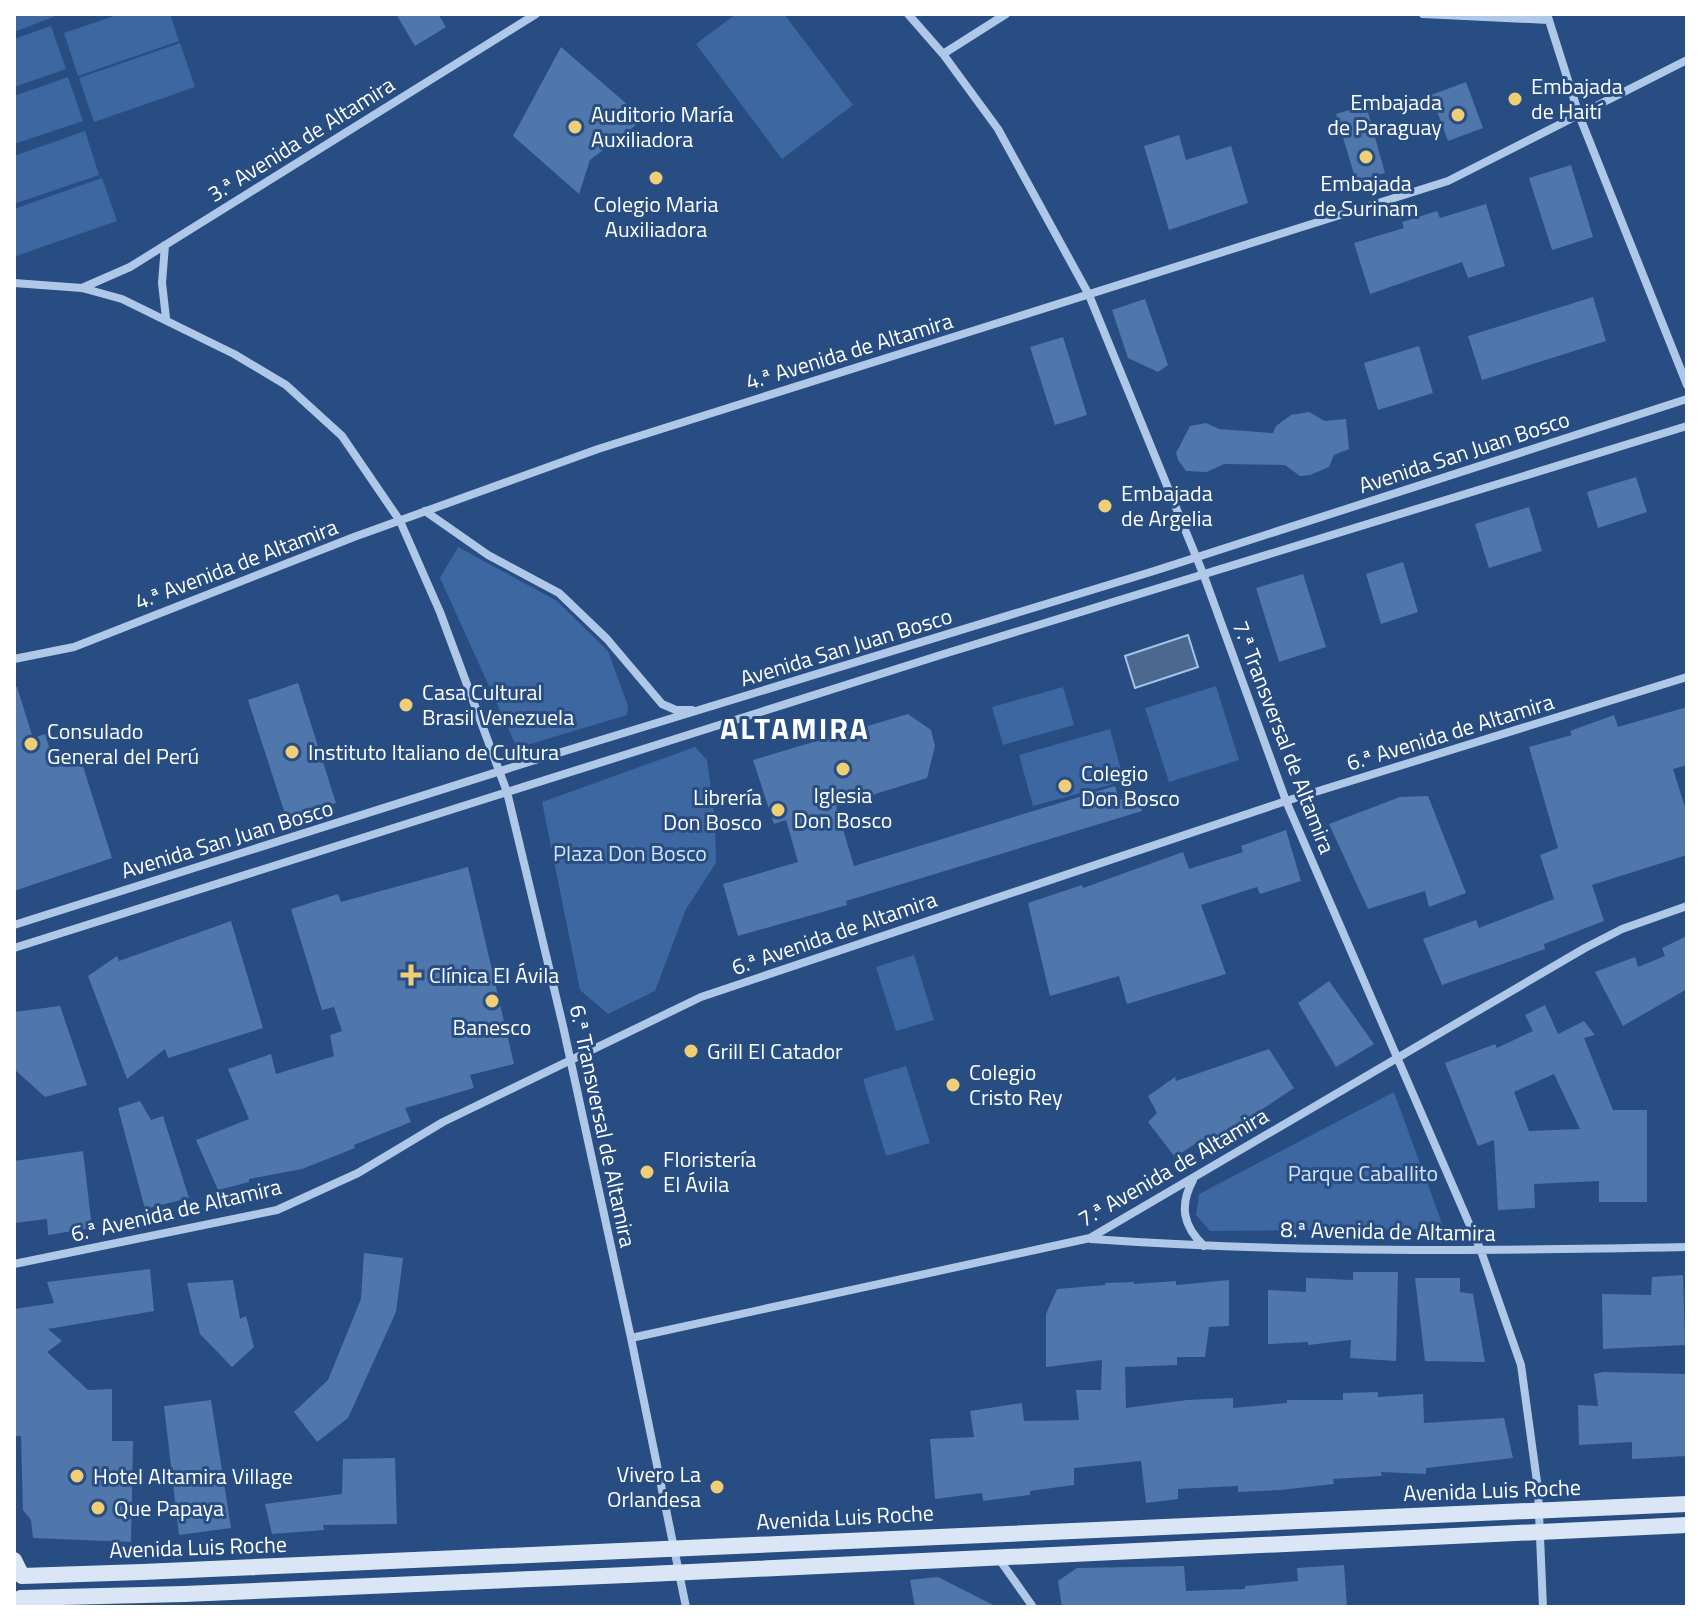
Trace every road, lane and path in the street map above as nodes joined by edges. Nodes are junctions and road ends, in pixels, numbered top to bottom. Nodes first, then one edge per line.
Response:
1 (536, 14) edge
2 (908, 14) edge
3 (1006, 14) edge
4 (1423, 14) edge
5 (1548, 17) edge
6 (943, 54) junction
7 (1687, 60) edge
8 (1579, 115) junction
9 (165, 245) junction
10 (14, 283) edge
11 (82, 288) junction
12 (1089, 295) junction
13 (166, 318) junction
14 (1687, 385) edge
15 (1687, 399) edge
16 (1687, 426) edge
17 (425, 511) junction
18 (400, 521) junction
19 (1197, 557) junction
20 (1204, 576) junction
21 (14, 659) edge
22 (1687, 677) edge
23 (701, 711) junction
24 (501, 771) junction
25 (507, 792) junction
26 (1286, 801) junction
27 (1687, 906) edge
28 (14, 925) edge
29 (14, 948) edge
30 (1397, 1058) junction
31 (569, 1059) junction
32 (1195, 1177) junction
33 (1090, 1238) junction
34 (1204, 1247) junction
35 (1687, 1247) edge
36 (1481, 1251) junction
37 (14, 1264) edge
38 (631, 1338) junction
39 (1687, 1504) edge
40 (1538, 1510) junction
41 (1687, 1525) edge
42 (1538, 1533) junction
43 (674, 1547) junction
44 (997, 1556) junction
45 (14, 1560) edge
46 (678, 1571) junction
47 (16, 1607) edge
48 (686, 1607) edge
49 (1033, 1607) edge
50 (1543, 1607) edge

1 - 9 street, 3.ª Avenida de Altamira
2 - 6 street, 7.ª Transversal de Altamira
3 - 6 street
4 - 5 street
5 - 8 street
6 - 12 street, 7.ª Transversal de Altamira
7 - 8 street, 4.ª Avenida de Altamira
8 - 12 street, 4.ª Avenida de Altamira
8 - 14 street
9 - 11 street, 3.ª Avenida de Altamira
9 - 13 street
10 - 11 street, 6.ª Transversal de Altamira
11 - 13 street, 6.ª Transversal de Altamira
12 - 17 street, 4.ª Avenida de Altamira
12 - 19 street, 7.ª Transversal de Altamira
13 - 18 street, 6.ª Transversal de Altamira
15 - 19 street, Avenida San Juan Bosco
16 - 20 street, Avenida San Juan Bosco
17 - 18 street, 4.ª Avenida de Altamira
17 - 23 street
18 - 21 street, 4.ª Avenida de Altamira
18 - 24 street, 6.ª Transversal de Altamira
19 - 20 street, 7.ª Transversal de Altamira
19 - 23 street, Avenida San Juan Bosco
20 - 25 street, Avenida San Juan Bosco
20 - 26 street, 7.ª Transversal de Altamira
22 - 26 street, 6.ª Avenida de Altamira
23 - 24 street, Avenida San Juan Bosco
24 - 25 street, 6.ª Transversal de Altamira
24 - 28 street, Avenida San Juan Bosco
25 - 29 street, Avenida San Juan Bosco
25 - 31 street, 6.ª Transversal de Altamira
26 - 30 street, 7.ª Transversal de Altamira
26 - 31 street, 6.ª Avenida de Altamira
27 - 30 street, 7.ª Avenida de Altamira
30 - 32 street, 7.ª Avenida de Altamira
30 - 36 street, 7.ª Transversal de Altamira
31 - 37 street, 6.ª Avenida de Altamira
31 - 38 street, 6.ª Transversal de Altamira
32 - 33 street, 7.ª Avenida de Altamira
32 - 34 street
33 - 34 street, 8.ª Avenida de Altamira
33 - 38 street, 7.ª Avenida de Altamira
34 - 36 street, 8.ª Avenida de Altamira
35 - 36 street, 8.ª Avenida de Altamira
36 - 40 street, 7.ª Transversal de Altamira
38 - 43 street, 6.ª Transversal de Altamira
39 - 40 main road, Avenida Luis Roche
40 - 42 street, 7.ª Transversal de Altamira
40 - 43 main road, Avenida Luis Roche
41 - 42 main road, Avenida Luis Roche
42 - 44 main road, Avenida Luis Roche
42 - 50 street
43 - 45 main road, Avenida Luis Roche
43 - 46 street, 6.ª Transversal de Altamira
44 - 46 main road, Avenida Luis Roche
44 - 49 street
46 - 47 main road, Avenida Luis Roche
46 - 48 street, 6.ª Transversal de Altamira

